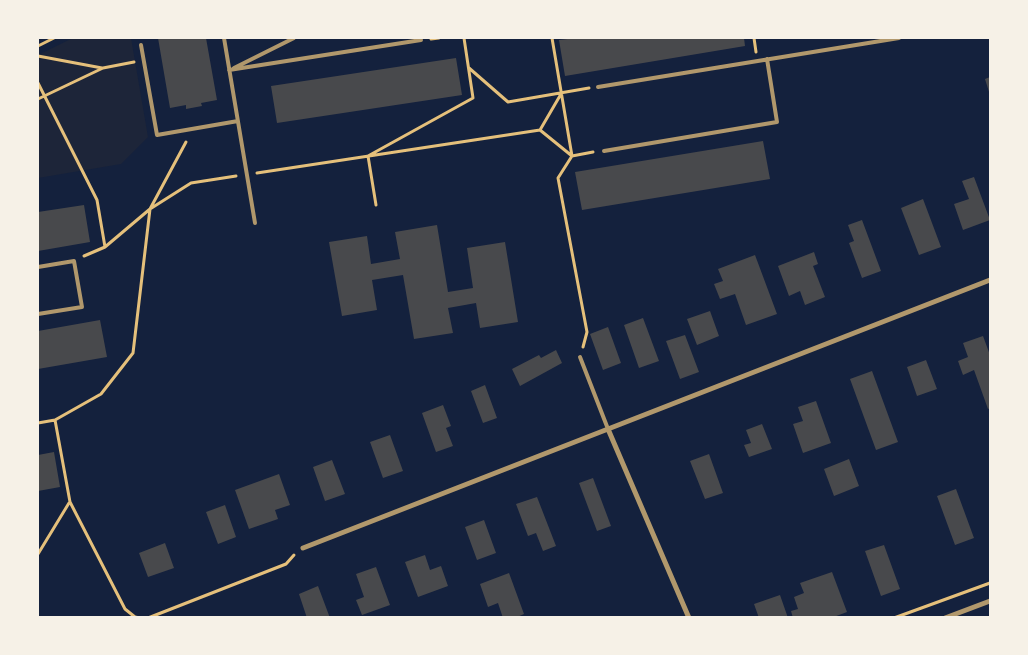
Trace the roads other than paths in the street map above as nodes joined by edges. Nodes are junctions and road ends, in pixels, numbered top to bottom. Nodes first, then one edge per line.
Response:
1 (226, 38) edge
2 (294, 38) edge
3 (899, 38) edge
4 (421, 40) dead end
5 (141, 45) dead end
6 (767, 59) junction
7 (229, 70) junction
8 (598, 87) road end
9 (238, 121) junction
10 (604, 151) road end
11 (255, 223) dead end
12 (38, 267) edge
13 (990, 280) edge
14 (38, 314) edge
15 (580, 357) dead end
16 (608, 429) junction
17 (303, 548) road end
18 (990, 601) edge
19 (689, 618) edge
20 (945, 618) edge

1 - 7 lane
2 - 7 lane
3 - 6 lane
4 - 7 lane
5 - 9 lane
6 - 8 lane
6 - 10 lane
7 - 9 lane
9 - 11 lane
12 - 14 lane
13 - 16 street
15 - 16 lane
16 - 17 street
16 - 19 street
18 - 20 street

